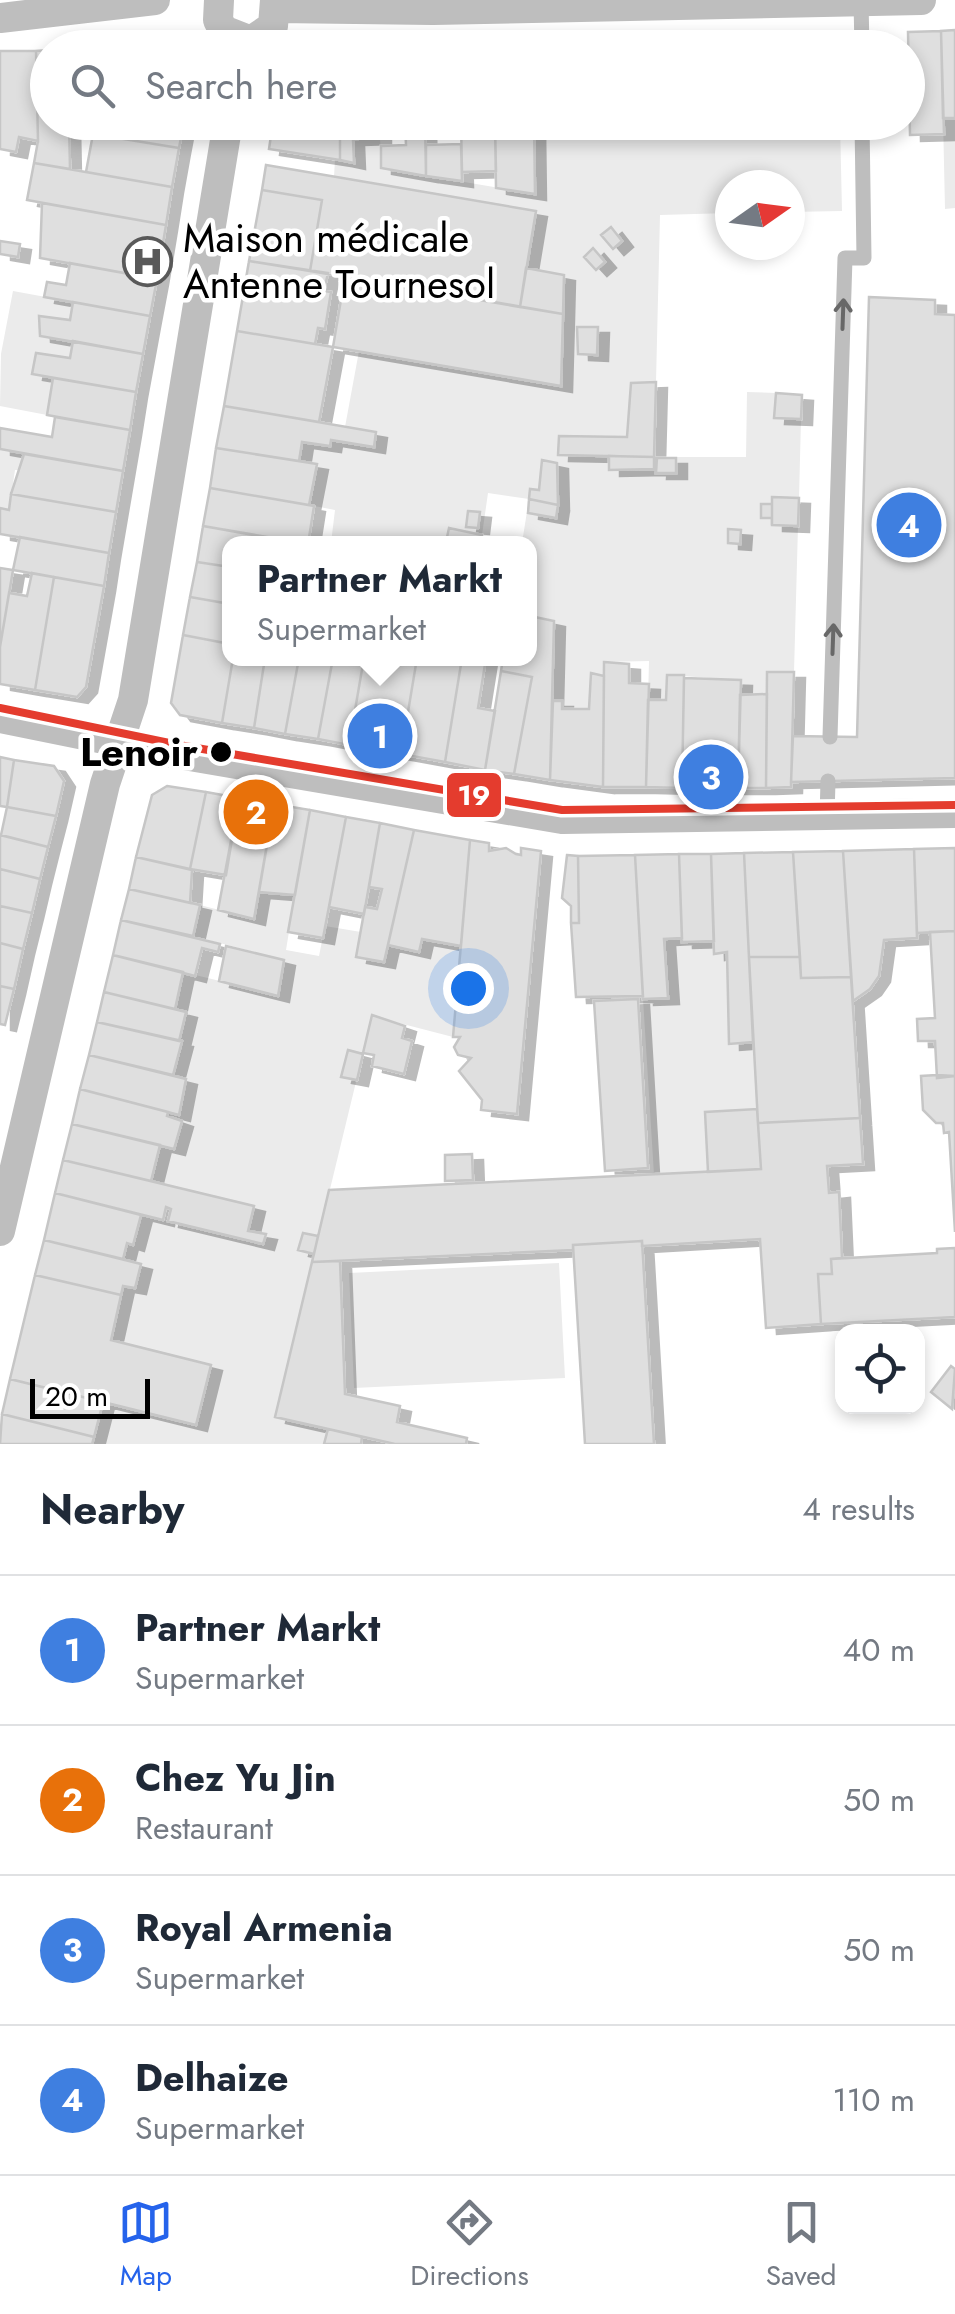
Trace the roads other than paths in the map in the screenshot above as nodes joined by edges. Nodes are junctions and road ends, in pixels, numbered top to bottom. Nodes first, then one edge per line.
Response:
1 (155, 0) edge
2 (219, 0) edge
3 (922, 0) edge
4 (861, 2) edge
5 (276, 4) edge
6 (0, 18) edge
7 (223, 30) edge
8 (269, 30) edge
9 (862, 30) edge
10 (225, 140) edge
11 (862, 140) edge
12 (0, 718) edge
13 (830, 737) dead end
14 (120, 742) junction
15 (828, 781) dead end
16 (955, 814) edge
17 (828, 817) junction
18 (0, 1231) edge

1 - 6 street
2 - 7 street
3 - 4 street
4 - 5 street
4 - 9 lane
5 - 8 street
10 - 14 street
13 -> 11 lane
12 - 14 street
14 - 17 street
14 - 18 street
15 - 17 lane
16 - 17 street

